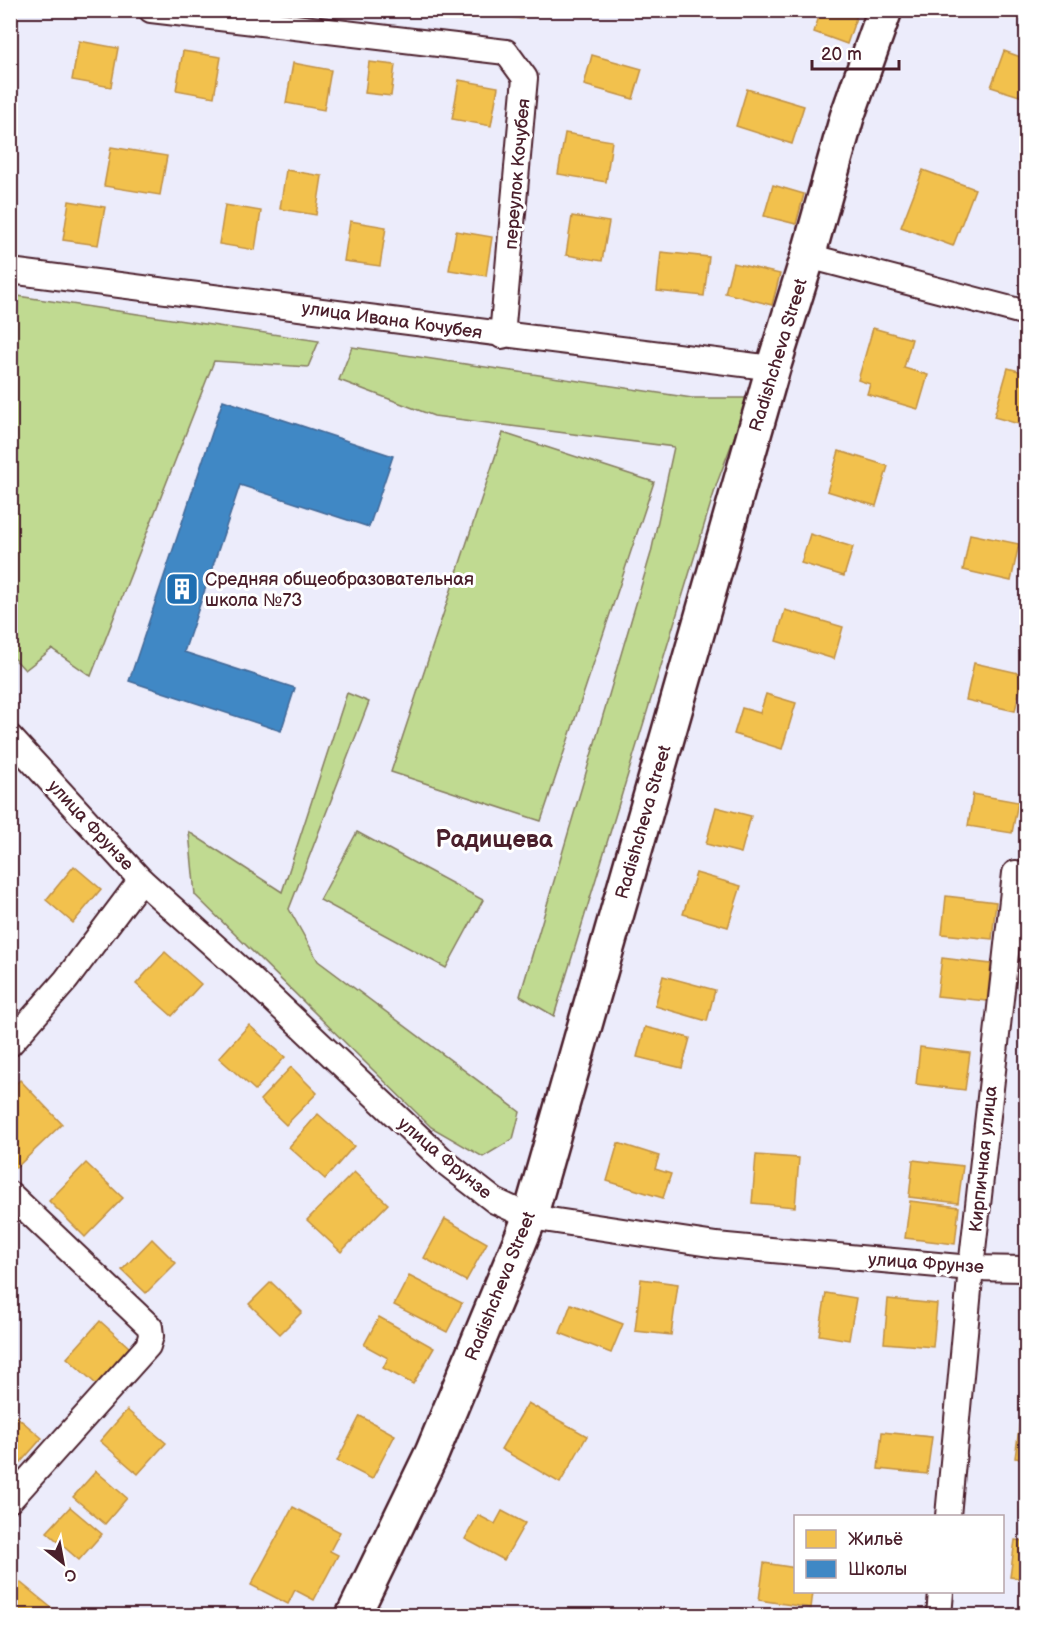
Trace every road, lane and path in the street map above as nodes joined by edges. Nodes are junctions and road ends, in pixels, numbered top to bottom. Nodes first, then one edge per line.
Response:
1 (151, 10) edge
2 (885, 10) edge
3 (808, 256) junction
4 (10, 271) edge
5 (1026, 313) edge
6 (502, 336) junction
7 (773, 368) junction
8 (10, 737) edge
9 (1015, 873) dead end
10 (141, 880) junction
11 (10, 1044) edge
12 (10, 1194) edge
13 (530, 1217) junction
14 (970, 1268) junction
15 (1026, 1269) edge
16 (10, 1500) edge
17 (948, 1515) edge
18 (941, 1593) edge
19 (353, 1616) edge
20 (939, 1616) edge

1 - 6 street, переулок Кочубея
2 - 3 main road, Radishcheva Street
3 - 5 street
3 - 7 main road, Radishcheva Street
4 - 6 street, улица Ивана Кочубея
6 - 7 street, улица Ивана Кочубея
7 - 13 main road, Radishcheva Street
8 - 10 street, улица Фрунзе
9 - 14 street, Кирпичная улица
10 - 11 street
10 - 13 street, улица Фрунзе
12 - 16 street
13 - 14 street, улица Фрунзе
13 - 19 main road, Radishcheva Street
14 - 15 street, улица Фрунзе
14 - 17 street, Кирпичная улица
18 - 20 street

